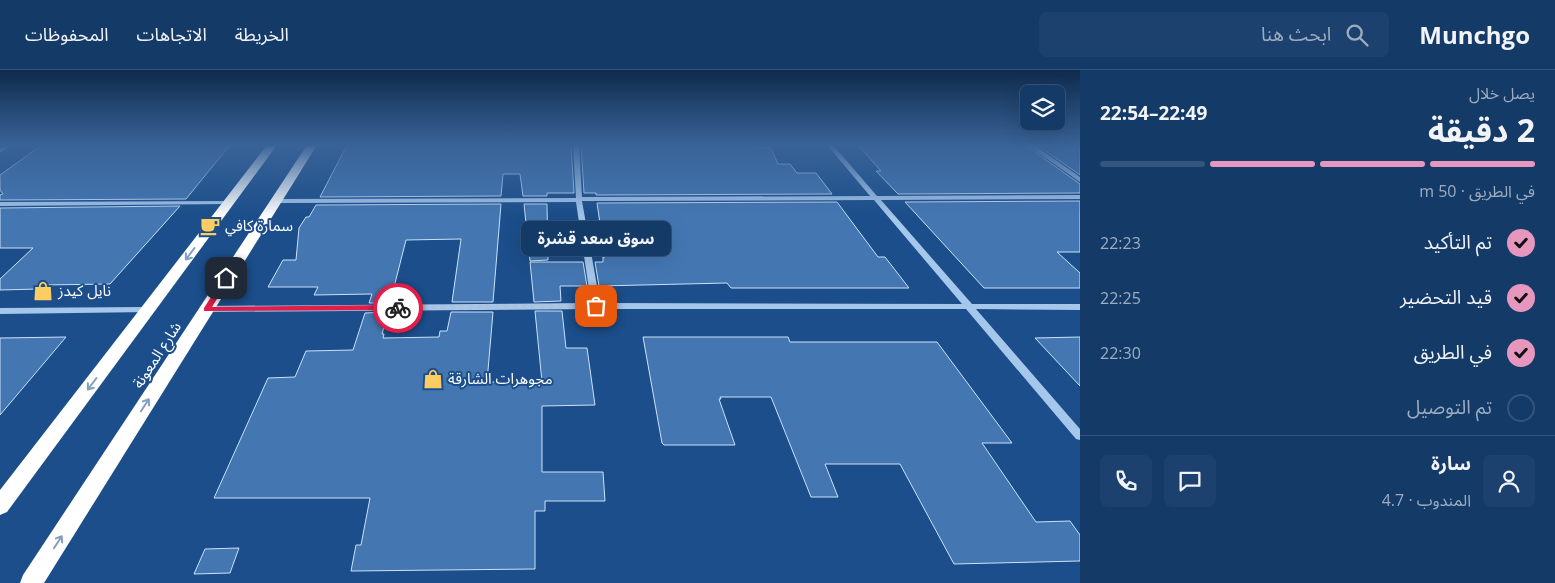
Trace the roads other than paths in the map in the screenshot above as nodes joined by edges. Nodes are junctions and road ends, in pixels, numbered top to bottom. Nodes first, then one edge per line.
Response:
1 (254, 169) edge
2 (297, 169) edge
3 (577, 169) edge
4 (850, 169) edge
5 (1064, 169) edge
6 (1080, 180) edge
7 (1080, 197) edge
8 (875, 198) junction
9 (276, 201) junction
10 (579, 201) junction
11 (228, 203) junction
12 (0, 204) edge
13 (596, 306) junction
14 (969, 306) junction
15 (1080, 307) edge
16 (206, 309) junction
17 (147, 310) junction
18 (0, 311) edge
19 (1080, 436) edge
20 (0, 506) edge
21 (31, 583) edge

1 - 11 highway
2 - 9 highway, شارع المعونة
3 - 10 street
4 - 8 street
5 - 6 street
7 - 8 street
8 - 10 street
8 - 14 street
9 - 10 street
9 - 16 highway, شارع المعونة
10 - 13 street
11 - 12 street
11 -> 17 highway
13 - 14 street
13 - 16 street
14 - 15 street
14 - 19 street
21 -> 16 highway, شارع المعونة
17 - 18 street
17 -> 20 highway

